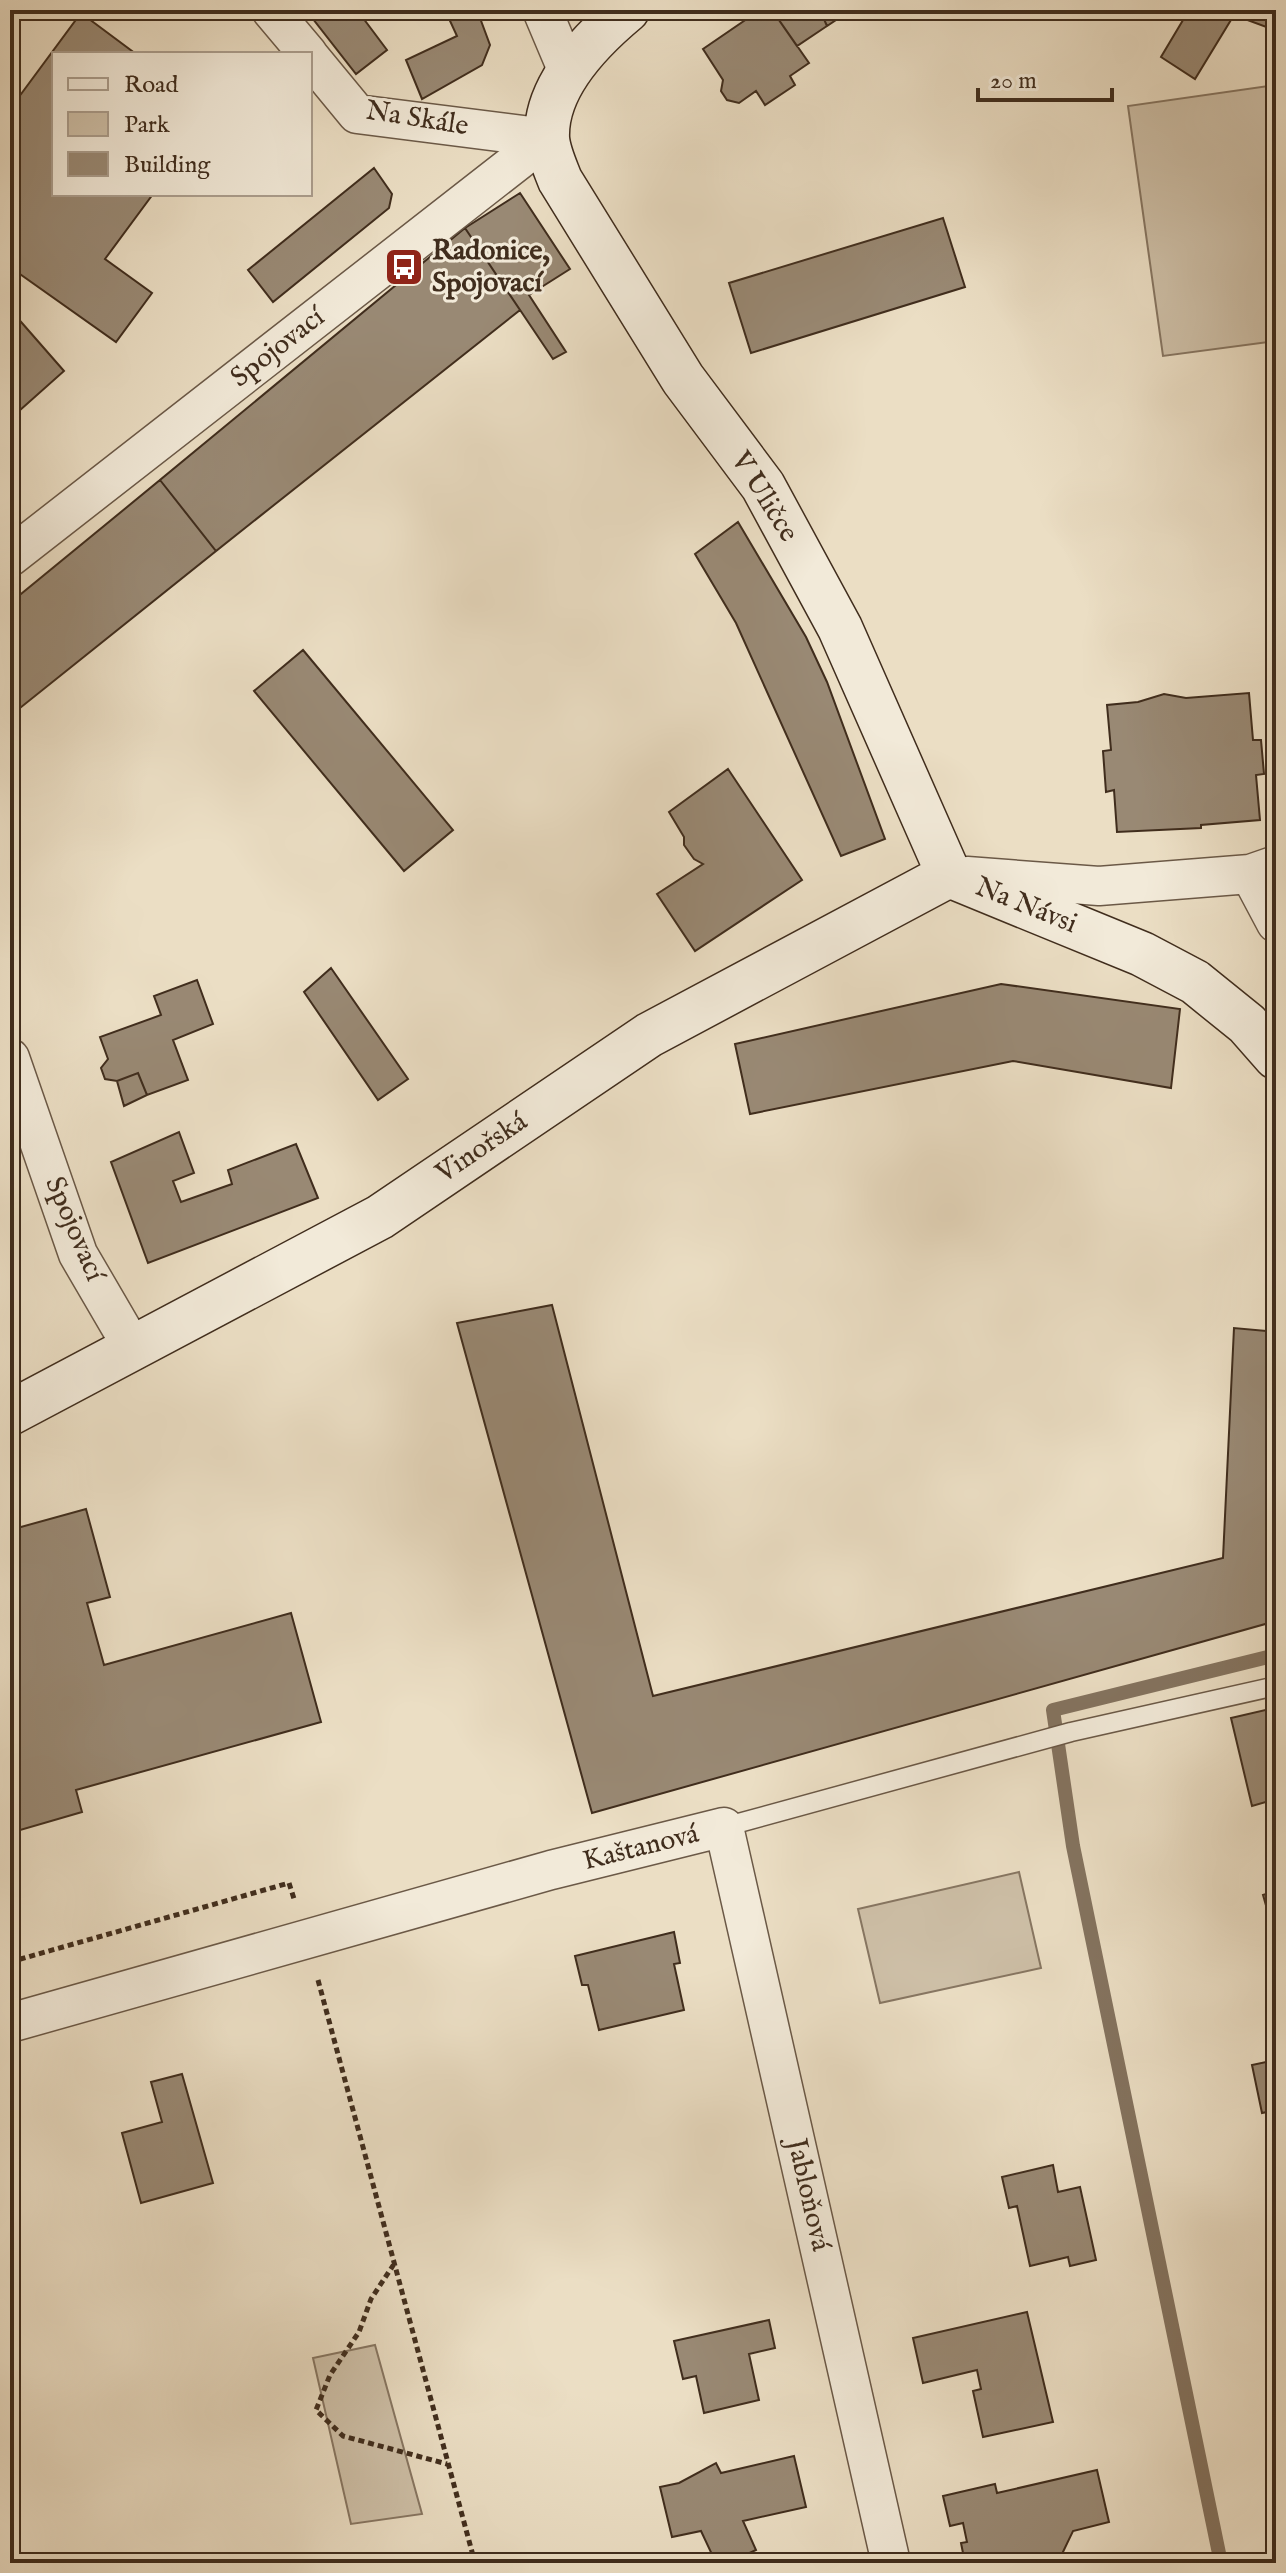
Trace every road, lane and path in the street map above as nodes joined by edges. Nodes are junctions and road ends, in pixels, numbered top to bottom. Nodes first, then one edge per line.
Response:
1 (271, 10) edge
2 (542, 10) edge
3 (627, 10) edge
4 (306, 52) edge
5 (312, 60) edge
6 (569, 74) junction
7 (547, 138) junction
8 (10, 557) edge
9 (1263, 869) edge
10 (949, 875) junction
11 (1276, 923) edge
12 (1276, 1057) edge
13 (10, 1058) edge
14 (134, 1350) junction
15 (10, 1413) edge
16 (1276, 1686) edge
17 (724, 1827) junction
18 (296, 1906) dead end
19 (10, 1962) edge
20 (315, 1972) dead end
21 (10, 2023) edge
22 (394, 2264) junction
23 (448, 2464) junction
24 (475, 2563) edge
25 (891, 2563) edge

1 - 4 street, Na Skále
2 - 6 street
3 - 6 street
5 - 7 street, Na Skále
6 - 7 street
7 - 8 street, Spojovací
7 - 10 street, V Uličce
9 - 10 street, Na Návsi
9 - 11 street, Na Návsi
10 - 12 street, Na Návsi
10 - 14 street, Vinořská
13 - 14 street, Spojovací
14 - 15 street, Vinořská
16 - 17 lane, Kaštanová
17 - 21 street, Kaštanová
17 - 25 street, Jabloňová
18 - 19 path
20 - 22 path
22 - 23 path
22 - 23 path
23 - 24 path

